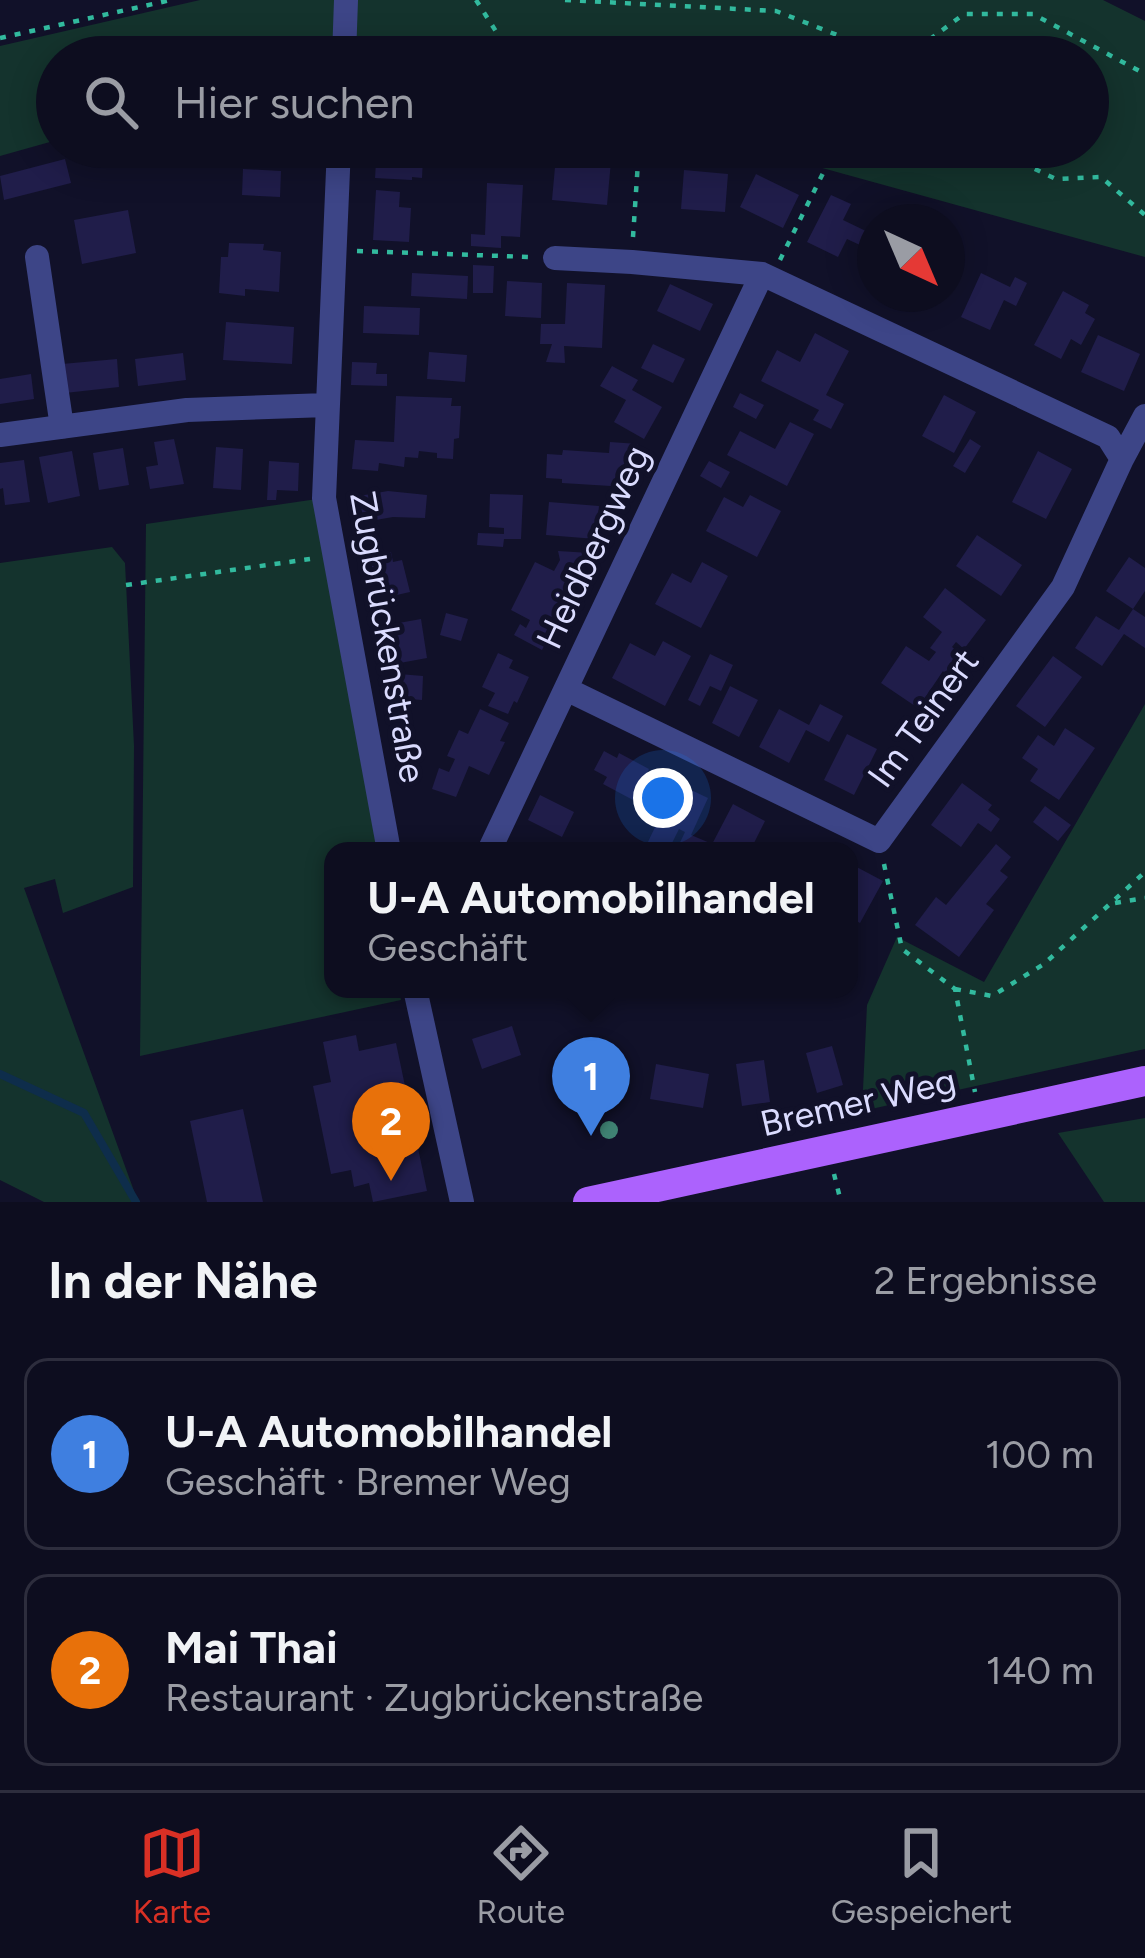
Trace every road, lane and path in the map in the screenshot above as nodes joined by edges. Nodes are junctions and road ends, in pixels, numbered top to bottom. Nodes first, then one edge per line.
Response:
1 (170, 0) edge
2 (346, 0) edge
3 (476, 0) edge
4 (565, 0) edge
5 (345, 36) edge
6 (499, 36) edge
7 (840, 36) edge
8 (934, 36) edge
9 (1075, 36) edge
10 (0, 38) edge
11 (1109, 55) edge
12 (1145, 74) edge
13 (338, 168) edge
14 (638, 168) edge
15 (825, 168) edge
16 (1033, 168) edge
17 (1145, 214) edge
18 (334, 250) junction
19 (37, 257) dead end
20 (555, 258) joint
21 (632, 262) junction
22 (767, 276) junction
23 (327, 405) junction
24 (1145, 416) edge
25 (62, 427) junction
26 (0, 435) edge
27 (1122, 459) junction
28 (334, 555) junction
29 (126, 585) dead end
30 (566, 689) junction
31 (879, 841) junction
32 (387, 842) edge
33 (493, 842) edge
34 (1145, 872) edge
35 (1145, 898) edge
36 (1110, 904) junction
37 (956, 989) junction
38 (420, 998) edge
39 (1145, 1081) edge
40 (979, 1115) junction
41 (834, 1174) dead end
42 (462, 1202) edge
43 (588, 1202) edge
44 (841, 1202) edge

1 - 10 path
2 - 5 street
3 - 6 path
4 - 7 path
8 - 9 path
11 - 12 path
13 - 18 street, Zugbrückenstraße
14 - 21 path
15 - 22 path
16 - 17 path
18 - 20 path
18 - 23 street, Zugbrückenstraße
19 - 25 street
20 - 21 street
21 - 22 street
22 - 27 street
22 - 30 street, Heidbergweg
23 - 25 street
23 - 28 street, Zugbrückenstraße
24 - 27 street, Im Teinert
25 - 26 street
27 - 31 street, Im Teinert
28 - 29 path
28 - 32 street, Zugbrückenstraße
30 - 31 street, Im Teinert
30 - 33 street, Heidbergweg
31 - 37 path
34 - 36 path
35 - 36 path
36 - 37 path
37 - 40 path
38 - 42 street
39 - 40 main road, Bremer Weg
40 - 43 main road, Bremer Weg
41 - 44 path

